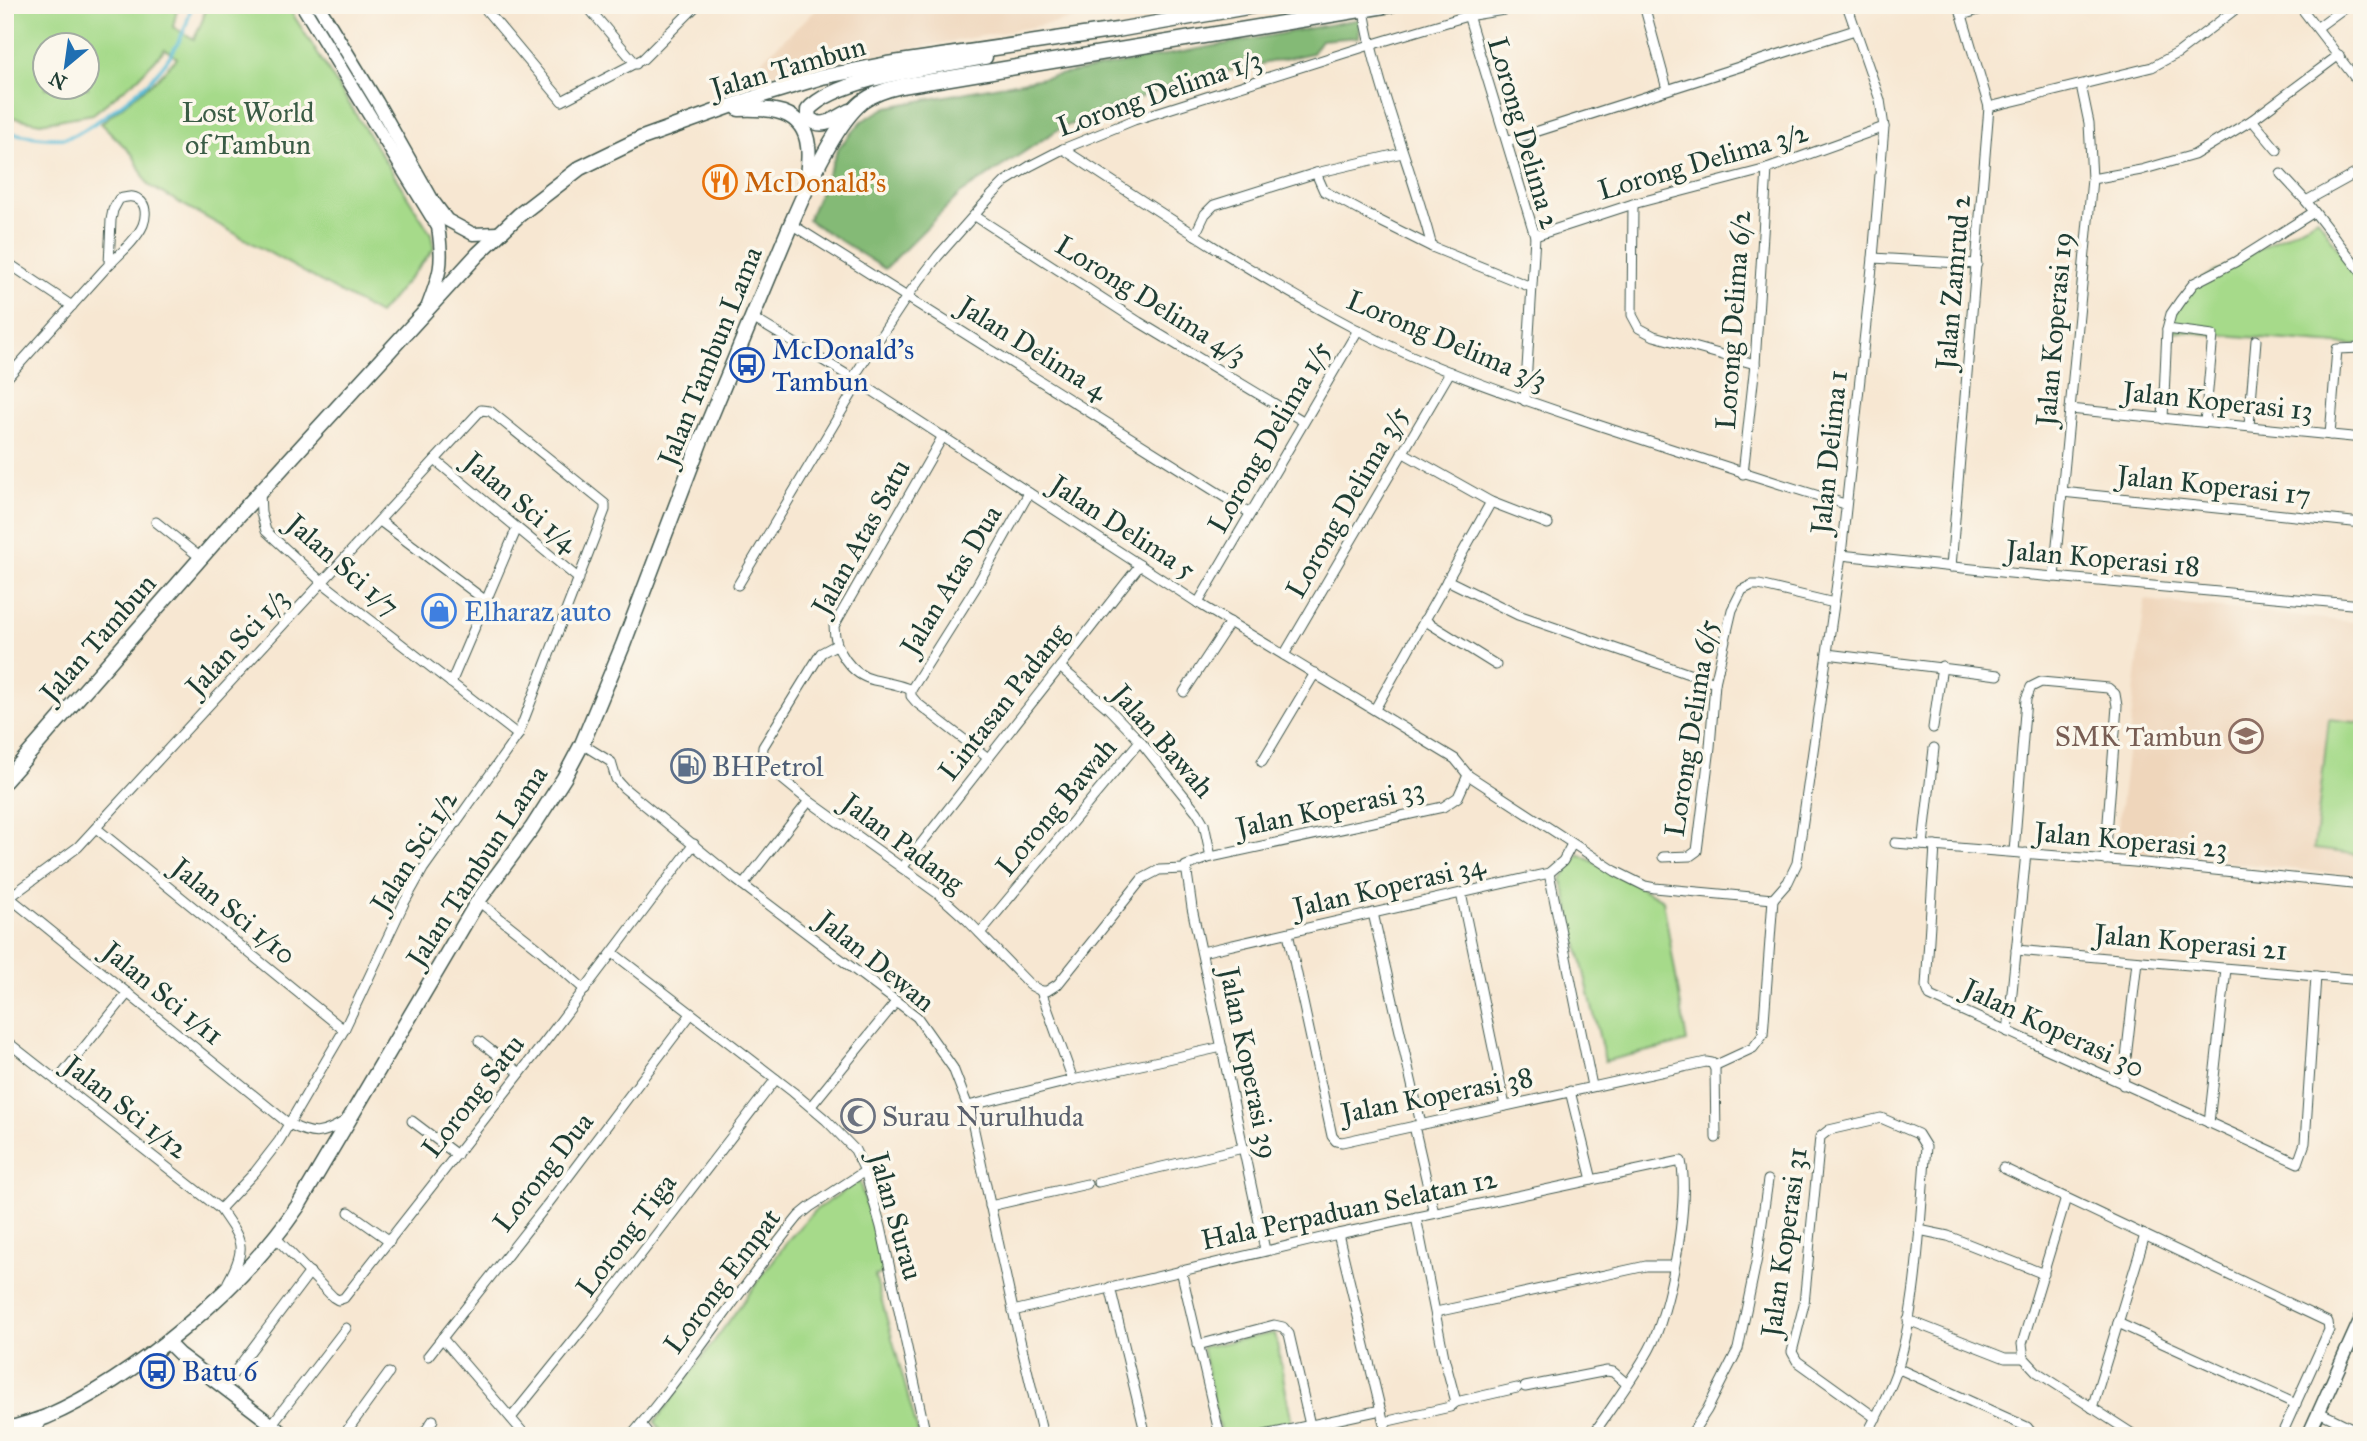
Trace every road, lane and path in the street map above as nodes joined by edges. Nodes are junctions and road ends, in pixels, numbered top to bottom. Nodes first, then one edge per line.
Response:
1 (302, 5) edge
2 (318, 5) edge
3 (482, 5) edge
4 (586, 5) edge
5 (1259, 5) edge
6 (1391, 5) edge
7 (1465, 5) edge
8 (1535, 5) edge
9 (1644, 5) edge
10 (1847, 5) edge
11 (1995, 5) edge
12 (2241, 5) edge
13 (2299, 5) edge
14 (2348, 5) edge
15 (693, 7) edge
16 (1364, 10) junction
17 (1961, 10) edge
18 (1466, 16) junction
19 (2318, 27) junction
20 (1855, 30) junction
21 (1031, 41) junction
22 (1370, 45) junction
23 (2339, 55) junction
24 (636, 64) junction
25 (2081, 85) junction
26 (2362, 87) edge
27 (1667, 89) junction
28 (1989, 107) junction
29 (727, 109) junction
30 (855, 109) junction
31 (2252, 120) junction
32 (1884, 127) junction
33 (1507, 141) junction
34 (1063, 149) junction
35 (2277, 150) dead end
36 (1402, 153) junction
37 (1767, 169) junction
38 (2362, 170) edge
39 (1316, 173) junction
40 (2281, 174) dead end
41 (2092, 178) junction
42 (806, 189) junction
43 (2306, 201) junction
44 (1633, 204) junction
45 (2314, 212) junction
46 (975, 216) junction
47 (789, 227) junction
48 (498, 233) junction
49 (1195, 235) junction
50 (1535, 236) junction
51 (1432, 247) junction
52 (1873, 258) junction
53 (5, 261) edge
54 (1977, 264) junction
55 (109, 265) junction
56 (2362, 272) edge
57 (1531, 287) junction
58 (908, 295) junction
59 (72, 306) junction
60 (426, 312) junction
61 (751, 317) junction
62 (2167, 329) junction
63 (1358, 330) junction
64 (2256, 340) dead end
65 (2362, 348) edge
66 (1755, 365) junction
67 (1450, 372) junction
68 (5, 380) edge
69 (856, 380) junction
70 (1525, 401) junction
71 (2070, 409) junction
72 (2163, 419) junction
73 (1303, 421) junction
74 (2205, 422) junction
75 (2249, 426) junction
76 (2330, 435) junction
77 (943, 436) junction
78 (2362, 438) edge
79 (1402, 452) junction
80 (435, 460) junction
81 (1743, 474) junction
82 (2062, 492) junction
83 (260, 493) junction
84 (1029, 493) junction
85 (600, 499) joint
86 (1491, 502) junction
87 (1845, 504) junction
88 (1250, 513) junction
89 (380, 521) junction
90 (156, 522) dead end
91 (2362, 523) edge
92 (1548, 524) dead end
93 (517, 528) junction
94 (1841, 555) junction
95 (201, 558) junction
96 (1140, 565) junction
97 (1951, 567) junction
98 (2054, 578) junction
99 (579, 579) junction
100 (1447, 580) junction
101 (323, 583) junction
102 (738, 585) dead end
103 (486, 601) junction
104 (1198, 603) junction
105 (1834, 603) junction
106 (2362, 605) edge
107 (1424, 620) junction
108 (1230, 622) junction
109 (836, 645) junction
110 (1828, 653) junction
111 (1284, 655) junction
112 (1496, 664) dead end
113 (1942, 666) junction
114 (1059, 667) junction
115 (1315, 673) junction
116 (1998, 675) dead end
117 (450, 682) junction
118 (1715, 683) junction
119 (911, 690) junction
120 (1184, 692) dead end
121 (1375, 709) junction
122 (776, 725) joint
123 (1933, 728) dead end
124 (517, 735) junction
125 (1140, 741) junction
126 (582, 744) junction
127 (1934, 748) dead end
128 (988, 758) junction
129 (1262, 762) dead end
130 (1468, 775) junction
131 (5, 781) edge
132 (809, 801) junction
133 (96, 828) junction
134 (1895, 843) dead end
135 (694, 844) junction
136 (1572, 845) junction
137 (1923, 845) junction
138 (1936, 846) junction
139 (2014, 852) junction
140 (2026, 853) junction
141 (1211, 857) junction
142 (1663, 857) dead end
143 (2105, 860) junction
144 (902, 868) junction
145 (1185, 869) junction
146 (1549, 873) junction
147 (743, 885) junction
148 (2362, 885) edge
149 (1461, 893) junction
150 (6, 897) edge
151 (1773, 899) junction
152 (478, 901) junction
153 (1373, 913) junction
154 (980, 933) junction
155 (1288, 933) junction
156 (2016, 950) junction
157 (1202, 951) junction
158 (613, 953) junction
159 (2137, 961) junction
160 (2226, 969) junction
161 (2316, 976) junction
162 (2362, 980) edge
163 (585, 990) junction
164 (1041, 991) junction
165 (128, 993) junction
166 (896, 1002) junction
167 (691, 1014) junction
168 (344, 1030) junction
169 (2008, 1032) junction
170 (479, 1041) dead end
171 (6, 1042) edge
172 (1222, 1047) junction
173 (1714, 1066) junction
174 (520, 1073) junction
175 (776, 1079) junction
176 (1073, 1080) junction
177 (57, 1082) junction
178 (2123, 1085) junction
179 (1592, 1086) junction
180 (1570, 1091) junction
181 (811, 1106) junction
182 (968, 1106) junction
183 (1505, 1106) junction
184 (351, 1117) junction
185 (412, 1121) dead end
186 (289, 1124) junction
187 (2208, 1124) junction
188 (1418, 1125) junction
189 (1716, 1138) dead end
190 (1243, 1148) junction
191 (457, 1155) junction
192 (2003, 1168) dead end
193 (865, 1171) junction
194 (1592, 1180) junction
195 (1768, 1180) dead end
196 (1098, 1182) dead end
197 (1087, 1184) dead end
198 (2066, 1198) junction
199 (990, 1206) junction
200 (220, 1209) junction
201 (349, 1212) dead end
202 (1434, 1213) junction
203 (1416, 1217) junction
204 (1919, 1230) junction
205 (1338, 1234) junction
206 (2145, 1235) junction
207 (390, 1241) junction
208 (271, 1242) junction
209 (1265, 1250) junction
210 (1673, 1266) junction
211 (1181, 1270) junction
212 (310, 1272) junction
213 (2044, 1274) junction
214 (1110, 1287) junction
215 (223, 1291) junction
216 (1013, 1311) junction
217 (1436, 1312) junction
218 (1908, 1320) junction
219 (2118, 1323) junction
220 (2360, 1323) edge
221 (346, 1328) dead end
222 (442, 1338) junction
223 (166, 1341) junction
224 (1198, 1345) junction
225 (428, 1356) dead end
226 (2024, 1358) junction
227 (1897, 1368) junction
228 (389, 1373) dead end
229 (1627, 1384) junction
230 (224, 1386) junction
231 (1456, 1402) junction
232 (2296, 1404) junction
233 (2091, 1408) junction
234 (1381, 1410) junction
235 (2319, 1412) junction
236 (44, 1418) junction
237 (511, 1418) junction
238 (1876, 1418) junction
239 (433, 1420) dead end
240 (1384, 1422) junction
241 (641, 1423) junction
242 (1310, 1425) junction
243 (273, 1429) edge
244 (5, 1430) edge
245 (2362, 1433) edge
246 (2132, 1435) edge
247 (34, 1436) edge
248 (287, 1436) edge
249 (343, 1436) edge
250 (422, 1436) edge
251 (526, 1436) edge
252 (631, 1436) edge
253 (650, 1436) edge
254 (926, 1436) edge
255 (1043, 1436) edge
256 (1146, 1436) edge
257 (1220, 1436) edge
258 (1260, 1436) edge
259 (1387, 1436) edge
260 (1592, 1436) edge
261 (1690, 1436) edge
262 (1866, 1436) edge
263 (2031, 1436) edge
264 (2281, 1436) edge
265 (2308, 1436) edge

1 - 60 main road
2 - 48 main road
3 - 24 street
4 - 24 street
5 - 21 main road, Jalan Tambun
6 - 16 main road
7 - 18 street, Lorong Delima 2
8 - 18 street, Lorong Delima 1/3
9 - 27 street
10 - 20 street, Jalan Delima 1
11 - 17 street
12 - 25 street
13 - 19 street
14 - 19 street
15 - 24 street
16 - 22 street
16 - 30 main road
17 - 28 street, Jalan Zamrud 2
18 - 22 street, Lorong Delima 1/3
18 - 33 street, Lorong Delima 2
19 - 23 street
20 - 27 street
20 - 32 street, Jalan Delima 1
21 - 29 main road, Jalan Tambun
21 - 30 main road
22 - 34 street, Lorong Delima 1/3
22 - 36 street
23 - 26 street
23 - 31 street
25 - 28 street
25 - 41 street, Jalan Koperasi 19
27 - 33 street
28 - 54 street, Jalan Zamrud 2
29 - 42 main road
29 - 48 main road, Jalan Tambun
30 - 42 main road
31 - 35 street
31 - 41 street
32 - 37 street, Lorong Delima 3/2
32 - 52 street, Jalan Delima 1
33 - 50 street, Lorong Delima 2
34 - 46 street, Lorong Delima 1/3
34 - 49 street, Lorong Delima 3/3
36 - 39 street
36 - 51 street
37 - 44 street, Lorong Delima 3/2
37 - 66 street, Lorong Delima 6/2
38 - 43 street
39 - 49 street
39 - 51 street
40 - 43 street
41 - 71 street, Jalan Koperasi 19
42 - 47 main road, Jalan Tambun Lama
43 - 45 street
44 - 50 street, Lorong Delima 3/2
44 - 66 street
45 - 56 street
45 - 62 street
46 - 58 street, Lorong Delima 1/3
46 - 73 street, Lorong Delima 4/3
47 - 58 street, Jalan Delima 4
47 - 61 main road, Jalan Tambun Lama
48 - 60 main road, Jalan Tambun
49 - 63 street, Lorong Delima 3/3
50 - 57 street, Lorong Delima 2
51 - 57 street
52 - 54 street
52 - 87 street, Jalan Delima 1
53 - 59 street
54 - 97 street, Jalan Zamrud 2
55 - 55 street
55 - 59 street
57 - 70 street, Lorong Delima 2
58 - 69 street, Lorong Delima 1/3
58 - 88 street, Jalan Delima 4
59 - 68 street
60 - 83 main road, Jalan Tambun
61 - 69 street, Jalan Delima 5
61 - 126 main road, Jalan Tambun Lama
62 - 72 street
62 - 74 street
63 - 67 street, Lorong Delima 3/3
63 - 73 street, Lorong Delima 1/5
64 - 75 street
65 - 76 street
66 - 81 street, Lorong Delima 6/2
67 - 70 street, Lorong Delima 3/3
67 - 79 street, Lorong Delima 3/5
69 - 77 street, Jalan Delima 5
69 - 102 street, Lorong Delima 1/3
70 - 81 street, Lorong Delima 3/3
71 - 72 street, Jalan Koperasi 13
71 - 82 street, Jalan Koperasi 19
72 - 74 street, Jalan Koperasi 13
73 - 88 street, Lorong Delima 1/5
74 - 75 street, Jalan Koperasi 13
75 - 76 street, Jalan Koperasi 13
76 - 78 street, Jalan Koperasi 13
77 - 84 street, Jalan Delima 5
77 - 109 street, Jalan Atas Satu
79 - 86 street
79 - 111 street, Lorong Delima 3/5
80 - 85 street, Jalan Sci 1/3
80 - 89 street, Jalan Sci 1/3
80 - 93 street, Jalan Sci 1/4
81 - 87 street, Lorong Delima 3/3
82 - 91 street, Jalan Koperasi 17
82 - 98 street, Jalan Koperasi 19
83 - 95 main road, Jalan Tambun
83 - 101 street, Jalan Sci 1/7
84 - 96 street, Jalan Delima 5
84 - 119 street, Jalan Atas Dua
85 - 99 street, Jalan Sci 1/2
86 - 92 street
86 - 100 street
87 - 94 street, Jalan Delima 1
88 - 104 street, Lorong Delima 1/5
89 - 101 street, Jalan Sci 1/3
89 - 103 street
90 - 95 street
93 - 99 street, Jalan Sci 1/4
93 - 103 street
94 - 97 street, Jalan Koperasi 18
94 - 105 street, Jalan Delima 1
95 - 131 main road, Jalan Tambun
96 - 104 street, Jalan Delima 5
96 - 114 street, Lintasan Padang
97 - 98 street, Jalan Koperasi 18
98 - 106 street, Jalan Koperasi 18
99 - 124 street, Jalan Sci 1/2
100 - 107 street
100 - 118 street
101 - 117 street, Jalan Sci 1/7
101 - 133 street, Jalan Sci 1/3
103 - 117 street
104 - 108 street, Jalan Delima 5
105 - 110 street, Jalan Delima 1
105 - 118 street, Lorong Delima 6/5
107 - 112 street
107 - 121 street
108 - 111 street, Jalan Delima 5
108 - 120 street
109 - 119 street, Jalan Atas Dua
109 - 122 street, Jalan Atas Satu
110 - 113 street
110 - 151 street, Jalan Delima 1
111 - 115 street, Jalan Delima 5
113 - 116 street
113 - 123 street
114 - 125 street, Jalan Bawah
114 - 128 street, Lintasan Padang
115 - 121 street, Jalan Delima 5
115 - 129 street
117 - 124 street, Jalan Sci 1/7
118 - 142 street, Lorong Delima 6/5
119 - 128 street, Jalan Atas Dua
121 - 130 street, Jalan Delima 5
122 - 132 street, Jalan Padang
124 - 168 street, Jalan Sci 1/2
125 - 141 street, Jalan Bawah
125 - 154 street, Lorong Bawah
126 - 135 street, Jalan Dewan
126 - 152 main road, Jalan Tambun Lama
127 - 137 street
128 - 144 street, Lintasan Padang
130 - 136 street
130 - 141 street, Jalan Koperasi 33
132 - 144 street, Jalan Padang
132 - 147 street
133 - 150 street, Jalan Sci 1/3
133 - 168 street, Jalan Sci 1/10
134 - 137 street, Jalan Koperasi 23
135 - 147 street, Jalan Dewan
135 - 158 street, Lorong Satu
136 - 146 street
136 - 151 street
137 - 138 street, Jalan Koperasi 23
138 - 139 street, Jalan Koperasi 23
138 - 169 street, Jalan Koperasi 30
139 - 140 street, Jalan Koperasi 23
139 - 143 street
140 - 143 street, Jalan Koperasi 23
140 - 156 street
141 - 145 street, Jalan Koperasi 33
143 - 148 street, Jalan Koperasi 23
144 - 154 street, Jalan Padang
145 - 157 street, Jalan Koperasi 39
145 - 164 street, Jalan Koperasi 33
146 - 149 street, Jalan Koperasi 34
146 - 179 street
147 - 166 street, Jalan Dewan
149 - 153 street, Jalan Koperasi 34
149 - 183 street
150 - 165 street, Jalan Sci 1/11
151 - 173 street
152 - 163 street
152 - 184 main road, Jalan Tambun Lama
153 - 155 street, Jalan Koperasi 34
153 - 188 street
154 - 164 street, Jalan Padang
155 - 157 street, Jalan Koperasi 34
155 - 188 street, Jalan Koperasi 38
156 - 159 street, Jalan Koperasi 21
156 - 169 street
157 - 172 street, Jalan Koperasi 39
158 - 163 street, Lorong Satu
158 - 167 street, Jalan Surau
159 - 160 street, Jalan Koperasi 21
159 - 178 street
160 - 161 street, Jalan Koperasi 21
160 - 187 street
161 - 162 street, Jalan Koperasi 21
161 - 187 street, Jalan Koperasi 30
163 - 174 street, Lorong Satu
164 - 176 street
165 - 177 street
165 - 186 street, Jalan Sci 1/11
166 - 181 street
166 - 182 street, Jalan Dewan
167 - 175 street, Jalan Surau
167 - 222 street, Lorong Dua
168 - 186 street, Jalan Sci 1/2
169 - 178 street, Jalan Koperasi 30
170 - 174 street
171 - 177 street, Jalan Sci 1/12
172 - 176 street
172 - 190 street, Jalan Koperasi 39
173 - 179 street, Jalan Koperasi 38
173 - 189 street
174 - 191 street, Lorong Satu
175 - 181 street, Jalan Surau
175 - 237 street, Lorong Tiga
176 - 182 street
177 - 200 street, Jalan Sci 1/12
178 - 187 street, Jalan Koperasi 30
179 - 180 street, Jalan Koperasi 38
180 - 183 street, Jalan Koperasi 38
180 - 194 street
181 - 193 street, Jalan Surau
182 - 199 street, Jalan Dewan
183 - 188 street, Jalan Koperasi 38
184 - 186 street
184 - 208 main road, Jalan Tambun Lama
185 - 191 street
186 - 200 street, Jalan Sci 1/2
188 - 202 street
190 - 196 street
190 - 209 street, Jalan Koperasi 39
191 - 207 street, Lorong Satu
192 - 198 street
193 - 241 street, Lorong Empat
193 - 254 street, Jalan Surau
194 - 202 street, Hala Perpaduan Selatan 12
194 - 210 street, Hala Perpaduan Selatan 12
195 - 261 street
197 - 199 street
198 - 206 street
198 - 213 street
199 - 216 street, Jalan Dewan
200 - 215 street
201 - 207 street
202 - 203 street, Hala Perpaduan Selatan 12
203 - 205 street, Hala Perpaduan Selatan 12
203 - 217 street
204 - 213 street
204 - 218 street
204 - 238 street, Jalan Koperasi 31
205 - 209 street, Hala Perpaduan Selatan 12
205 - 234 street
206 - 219 street
206 - 232 street
207 - 212 street, Lorong Satu
208 - 212 street, Lorong Satu
208 - 215 main road, Jalan Tambun Lama
209 - 211 street, Hala Perpaduan Selatan 12
210 - 217 street
210 - 229 street
211 - 214 street, Hala Perpaduan Selatan 12
211 - 224 street
212 - 230 street
213 - 226 street
214 - 216 street, Hala Perpaduan Selatan 12
214 - 256 street
215 - 223 main road, Jalan Tambun Lama
216 - 255 street, Jalan Dewan
217 - 231 street
218 - 226 street
218 - 227 street
219 - 232 street
219 - 233 street
220 - 235 main road
221 - 243 street
222 - 225 street, Lorong Dua
222 - 237 street
223 - 230 main road
223 - 236 main road, Jalan Tambun Lama
224 - 242 street
224 - 257 street
226 - 233 street
227 - 238 street
227 - 263 street
228 - 249 street
229 - 231 street
229 - 260 street
230 - 243 main road
231 - 240 street
232 - 264 street
233 - 246 street
234 - 240 street
234 - 242 street
235 - 245 street
235 - 265 main road
236 - 244 main road, Jalan Tambun Lama
236 - 247 street
237 - 251 street
238 - 262 street
239 - 250 street
240 - 259 street
241 - 252 street, Lorong Empat
241 - 253 street
242 - 258 street
243 - 248 main road

